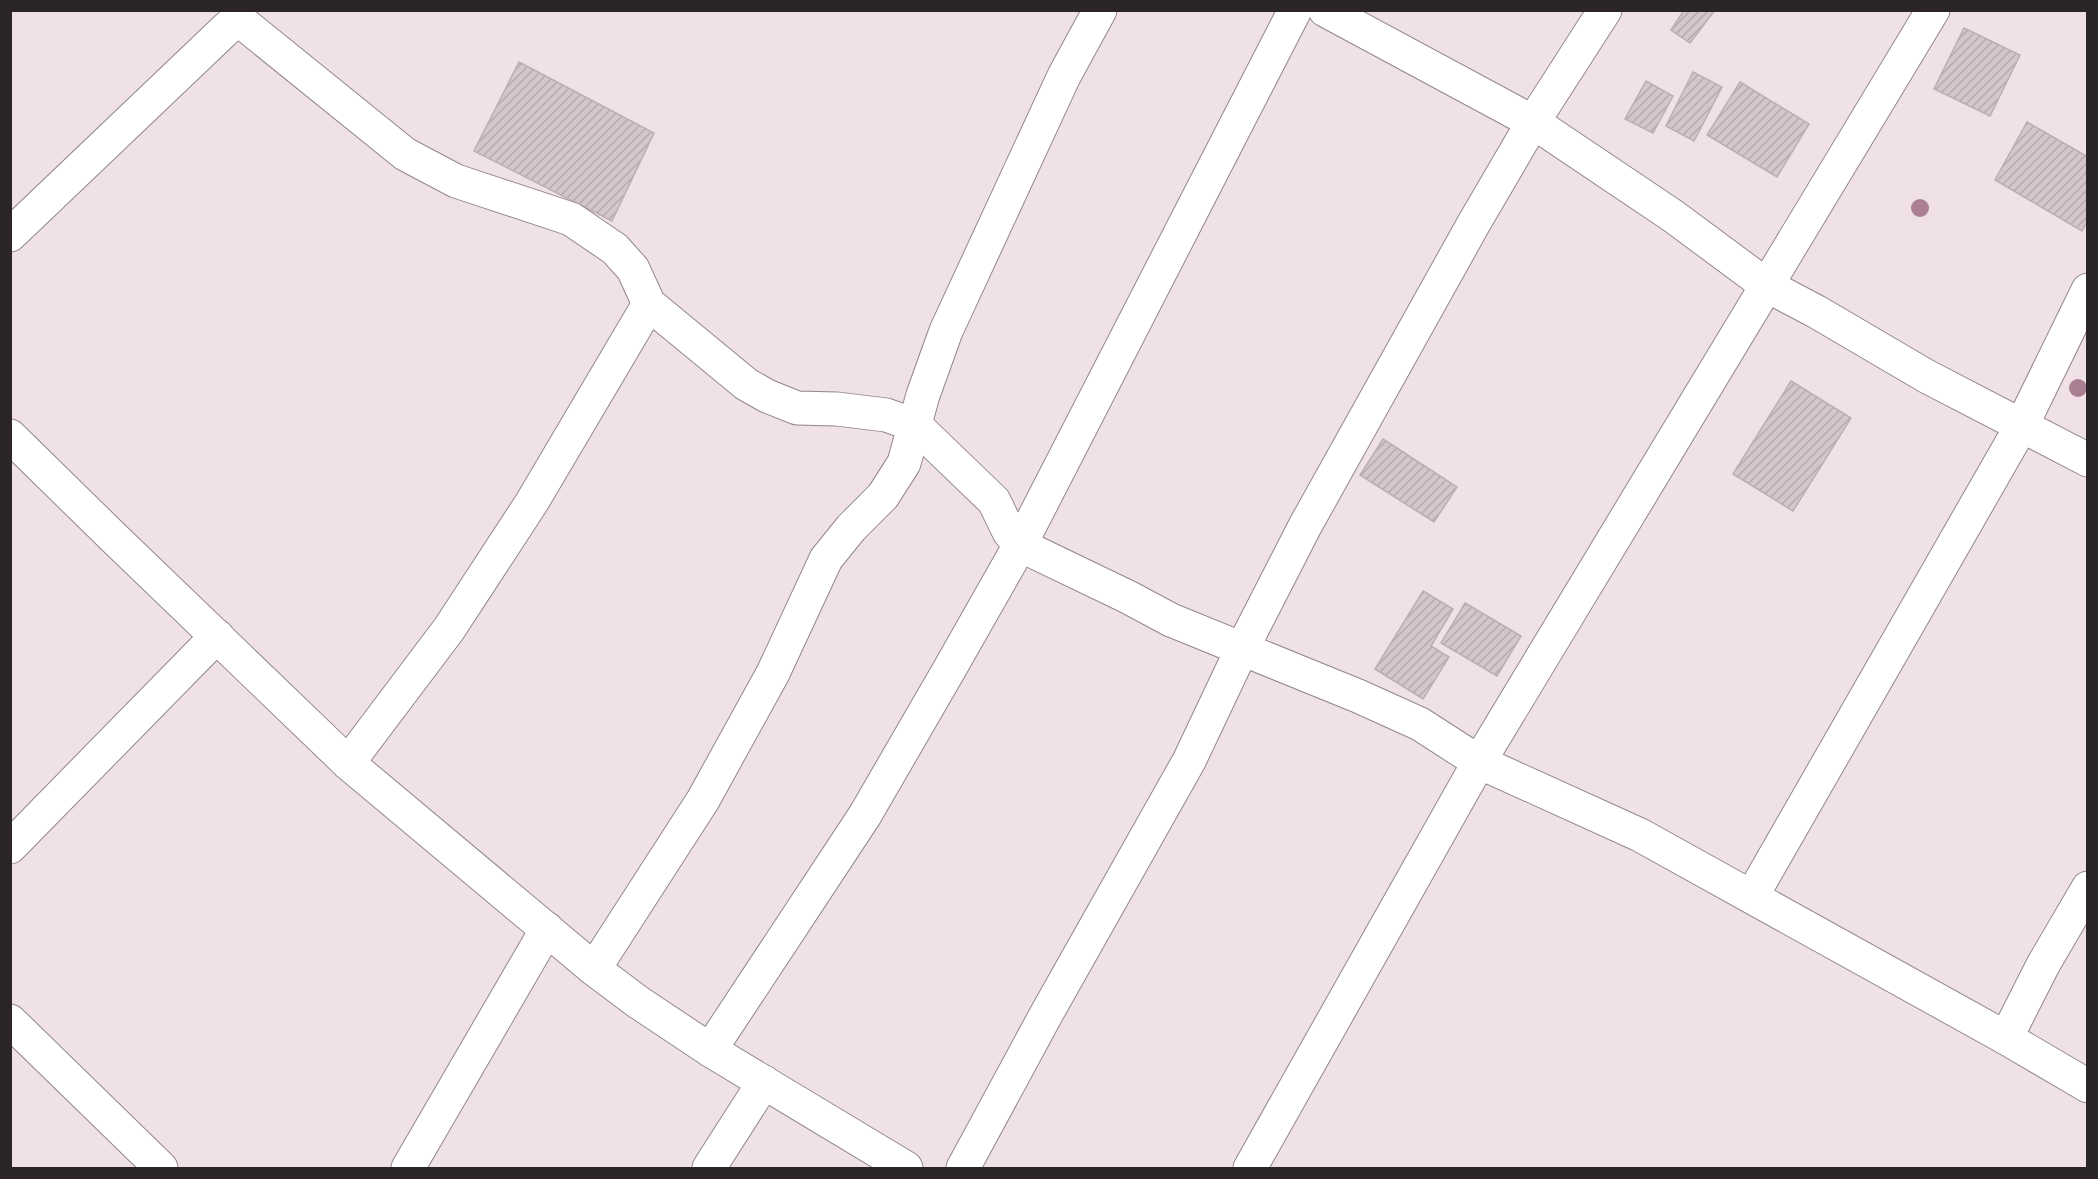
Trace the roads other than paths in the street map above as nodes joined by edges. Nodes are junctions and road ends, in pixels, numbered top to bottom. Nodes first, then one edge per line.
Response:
1 (1101, 10) edge
2 (1295, 10) edge
3 (1325, 10) edge
4 (1605, 10) edge
5 (1933, 10) edge
6 (238, 17) edge
7 (1533, 123) junction
8 (10, 235) edge
9 (1766, 285) junction
10 (2088, 290) edge
11 (649, 304) junction
12 (915, 425) junction
13 (2022, 425) junction
14 (10, 436) edge
15 (2088, 460) edge
16 (1020, 545) junction
17 (217, 636) junction
18 (1242, 649) junction
19 (1479, 762) junction
20 (348, 763) junction
21 (10, 847) edge
22 (2088, 888) edge
23 (1752, 896) junction
24 (547, 929) junction
25 (594, 969) junction
26 (10, 1021) edge
27 (2006, 1038) junction
28 (710, 1050) junction
29 (764, 1082) junction
30 (2088, 1086) edge
31 (161, 1168) edge
32 (408, 1168) edge
33 (709, 1168) edge
34 (906, 1168) edge
35 (963, 1168) edge
36 (1250, 1168) edge

1 - 12 street
2 - 16 street
3 - 7 street
4 - 7 street
5 - 9 street
6 - 8 street
6 - 11 street
7 - 9 street
7 - 18 street
9 - 13 street
9 - 19 street
10 - 13 street
11 - 12 street
11 - 20 street
12 - 16 street
12 - 25 street
13 - 15 street
13 - 23 street
14 - 17 street
16 - 18 street
16 - 28 street
17 - 20 street
17 - 21 street
18 - 19 street
18 - 35 street
19 - 23 street
19 - 36 street
20 - 24 street
22 - 27 street
23 - 27 street
24 - 25 street
24 - 32 street
25 - 28 street
26 - 31 street
27 - 30 street
28 - 29 street
29 - 33 street
29 - 34 street

